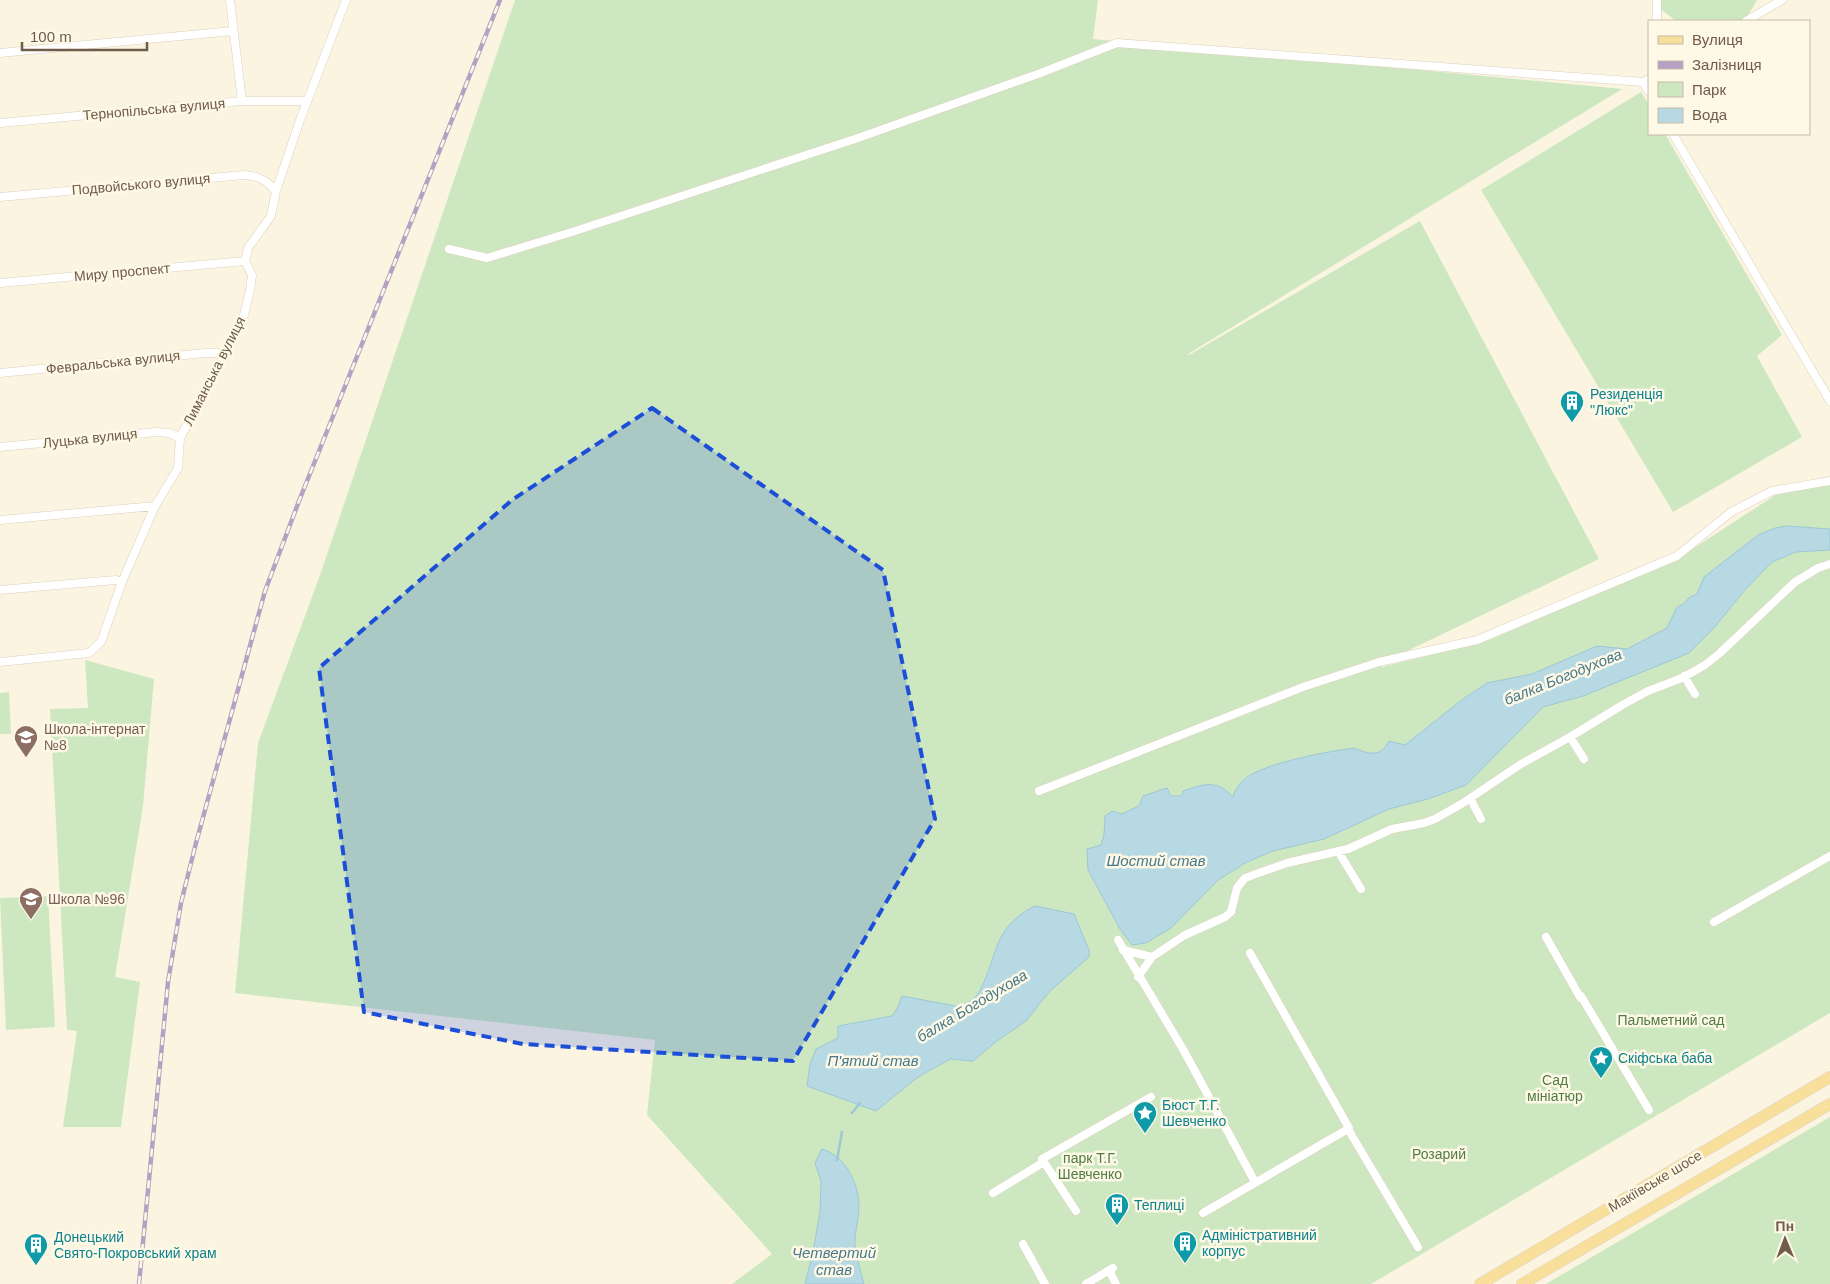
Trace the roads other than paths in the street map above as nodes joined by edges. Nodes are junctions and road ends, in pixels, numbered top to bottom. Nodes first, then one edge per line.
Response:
1 (230, 0) edge
2 (346, 0) edge
3 (1657, 0) edge
4 (1782, 0) edge
5 (1772, 3) edge
6 (1657, 20) edge
7 (1747, 20) edge
8 (233, 31) junction
9 (0, 53) edge
10 (1646, 80) edge
11 (307, 100) junction
12 (242, 101) junction
13 (0, 122) edge
14 (1674, 135) edge
15 (276, 191) junction
16 (0, 197) edge
17 (449, 249) dead end
18 (245, 261) junction
19 (0, 283) edge
20 (226, 353) junction
21 (0, 373) edge
22 (1830, 401) edge
23 (180, 438) junction
24 (0, 447) edge
25 (1830, 481) edge
26 (155, 506) junction
27 (0, 520) edge
28 (1830, 564) edge
29 (122, 582) junction
30 (0, 590) edge
31 (0, 662) edge
32 (1684, 676) junction
33 (1695, 694) dead end
34 (1570, 737) junction
35 (1584, 759) dead end
36 (1039, 791) dead end
37 (1470, 798) junction
38 (1481, 820) dead end
39 (1338, 851) junction
40 (1830, 856) edge
41 (1361, 889) dead end
42 (1714, 922) dead end
43 (1546, 937) dead end
44 (1118, 940) dead end
45 (1122, 950) junction
46 (1250, 953) dead end
47 (1152, 957) junction
48 (1138, 976) junction
49 (1830, 1077) edge
50 (1151, 1097) dead end
51 (1830, 1104) edge
52 (1649, 1110) dead end
53 (1349, 1128) dead end
54 (1044, 1162) junction
55 (1255, 1182) junction
56 (992, 1193) dead end
57 (1076, 1211) dead end
58 (1203, 1213) dead end
59 (1023, 1244) dead end
60 (1418, 1247) dead end
61 (1045, 1284) edge
62 (1086, 1284) edge
63 (1116, 1284) edge
64 (1480, 1284) edge
65 (1522, 1284) edge

1 - 8 street
2 - 11 street
3 - 6 street
4 - 5 street
5 - 7 street
8 - 9 street
8 - 12 street
10 - 17 street
11 - 12 street, Тернопільська вулиця
11 - 15 street
12 - 13 street, Тернопільська вулиця
14 - 22 street
15 - 16 street, Подвойського вулиця
15 - 18 street
18 - 19 street, Миру проспект
18 - 20 street, Лиманська вулиця
20 - 21 street, Февральська вулиця
20 - 23 street, Лиманська вулиця
23 - 24 street, Луцька вулиця
23 - 26 street, Лиманська вулиця
25 - 36 street
26 - 27 street
26 - 29 street, Лиманська вулиця
28 - 32 street
29 - 30 street
29 - 31 street, Лиманська вулиця
32 - 33 street
32 - 34 street
34 - 35 street
34 - 37 street
37 - 38 street
37 - 39 street
39 - 41 street
39 - 47 street
40 - 42 street
43 - 52 street
44 - 45 street
45 - 47 street
45 - 48 street
46 - 53 street
47 - 48 street
48 - 55 street
49 - 64 main road, Макіївське шосе
50 - 54 street
51 - 65 main road, Макіївське шосе
54 - 56 street
54 - 57 street
55 - 58 street
55 - 60 street
59 - 61 street
62 - 63 street

